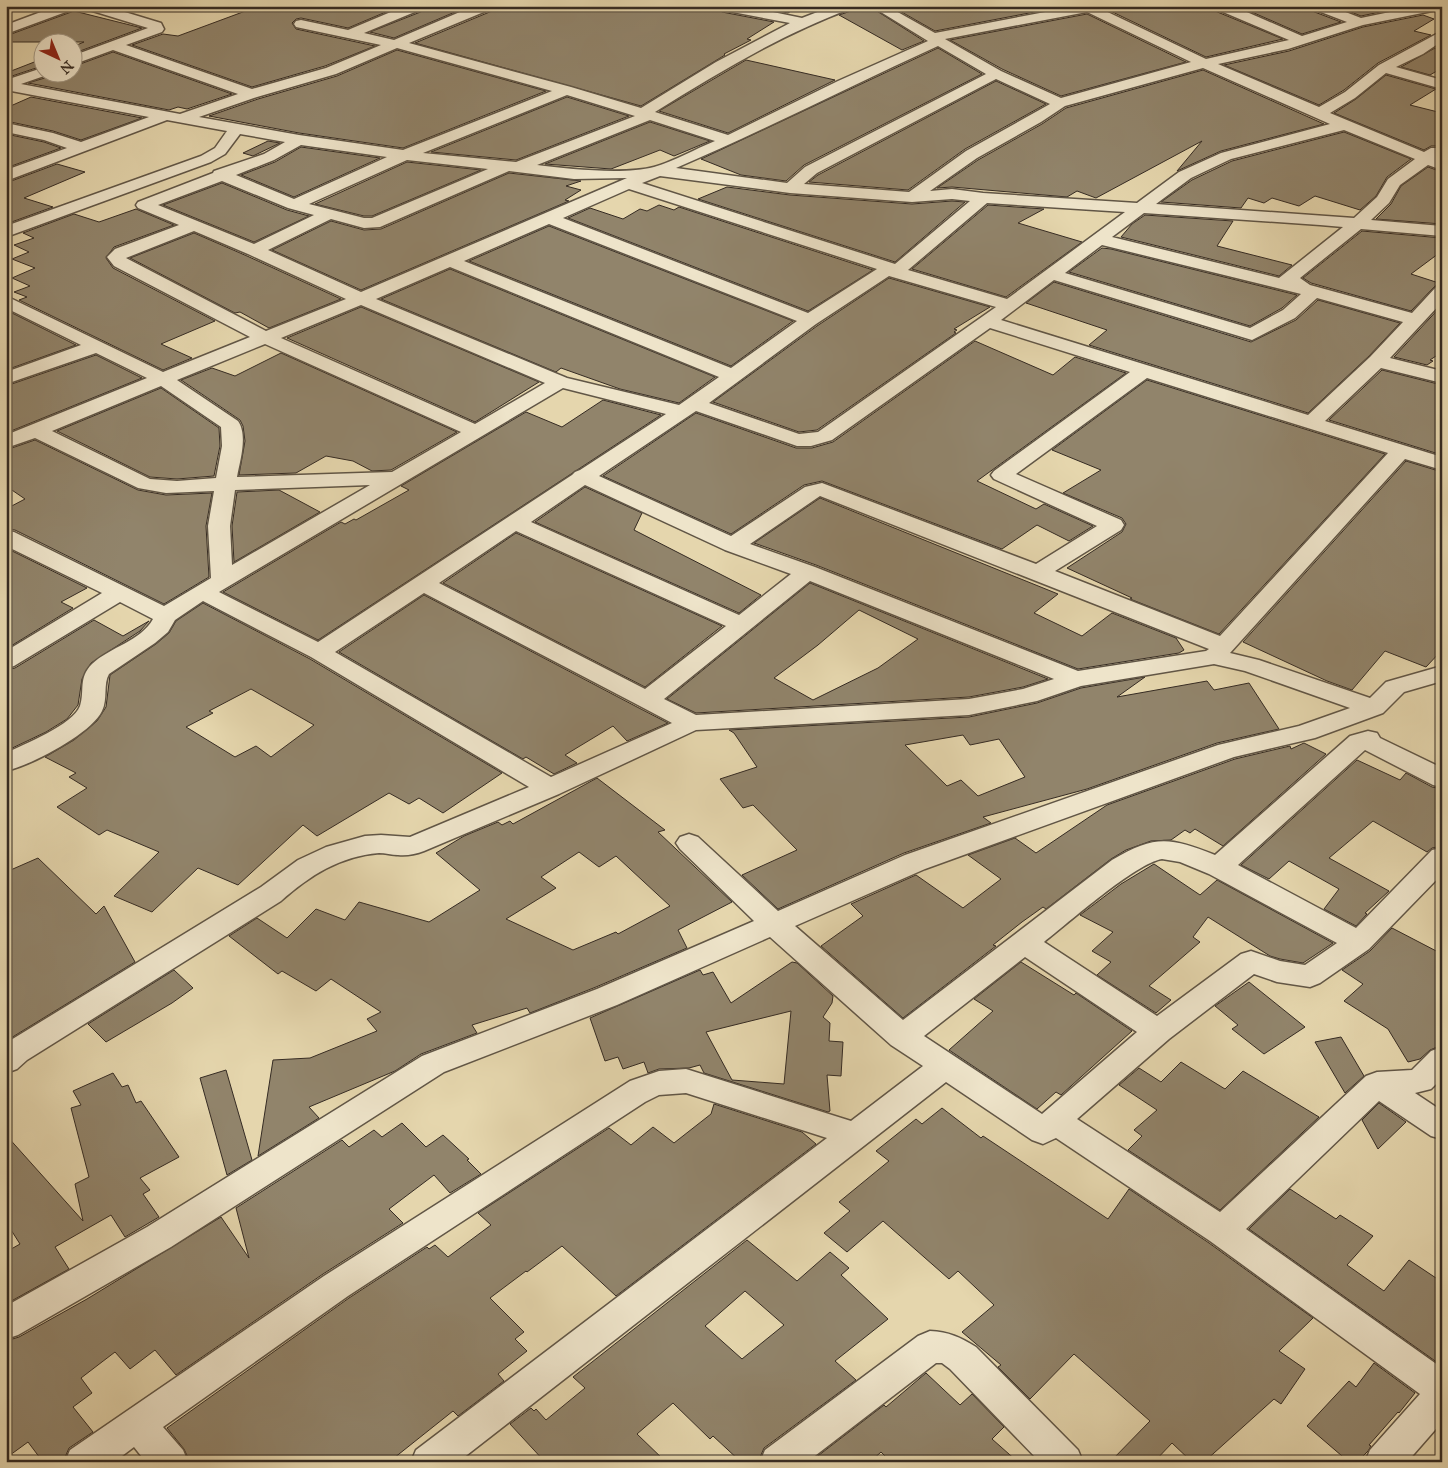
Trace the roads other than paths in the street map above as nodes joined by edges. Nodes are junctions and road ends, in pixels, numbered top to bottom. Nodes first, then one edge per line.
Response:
1 (69, 6) edge
2 (91, 6) edge
3 (417, 6) edge
4 (486, 6) edge
5 (722, 6) edge
6 (845, 6) edge
7 (1221, 6) edge
8 (1318, 6) edge
9 (1440, 6) edge
10 (1086, 7) edge
11 (903, 8) dead end
12 (881, 9) edge
13 (803, 22) junction
14 (1360, 22) junction
15 (302, 24) dead end
16 (6, 30) edge
17 (350, 34) junction
18 (1442, 35) edge
19 (936, 40) junction
20 (1301, 40) junction
21 (396, 44) junction
22 (114, 46) junction
23 (82, 57) edge
24 (1204, 63) junction
25 (1384, 68) junction
26 (996, 74) junction
27 (32, 76) edge
28 (1442, 84) edge
29 (6, 86) edge
30 (566, 90) junction
31 (252, 94) junction
32 (1060, 103) junction
33 (1320, 113) junction
34 (645, 115) junction
35 (165, 116) junction
36 (183, 118) junction
37 (1348, 126) junction
38 (6, 127) edge
39 (237, 128) junction
40 (299, 140) junction
41 (729, 140) junction
42 (1442, 146) edge
43 (83, 148) junction
44 (220, 151) junction
45 (405, 154) junction
46 (1425, 158) junction
47 (255, 162) junction
48 (1442, 165) edge
49 (513, 166) junction
50 (177, 171) junction
51 (660, 171) junction
52 (220, 174) junction
53 (6, 176) edge
54 (629, 184) junction
55 (790, 188) junction
56 (912, 197) junction
57 (983, 198) junction
58 (294, 204) junction
59 (144, 205) junction
60 (1141, 209) junction
61 (329, 214) junction
62 (549, 218) junction
63 (1358, 224) junction
64 (192, 226) junction
65 (1442, 231) edge
66 (6, 232) edge
67 (1098, 239) junction
68 (254, 250) junction
69 (450, 261) junction
70 (893, 270) junction
71 (1051, 274) junction
72 (1442, 291) edge
73 (1313, 292) junction
74 (361, 299) junction
75 (6, 301) edge
76 (1010, 305) junction
77 (27, 310) junction
78 (6, 318) edge
79 (810, 320) junction
80 (1416, 320) junction
81 (987, 321) junction
82 (266, 338) junction
83 (98, 346) junction
84 (1377, 362) junction
85 (1144, 371) junction
86 (732, 375) junction
87 (1442, 377) edge
88 (6, 378) edge
89 (164, 380) junction
90 (560, 382) junction
91 (687, 408) junction
92 (1311, 423) junction
93 (35, 430) junction
94 (477, 432) junction
95 (6, 442) edge
96 (1401, 451) junction
97 (1442, 464) edge
98 (582, 476) junction
99 (398, 478) junction
100 (226, 484) junction
101 (514, 522) junction
102 (6, 536) edge
103 (733, 545) junction
104 (807, 572) junction
105 (1038, 572) junction
106 (422, 583) junction
107 (212, 586) junction
108 (119, 593) junction
109 (166, 616) junction
110 (741, 624) junction
111 (319, 652) junction
112 (1219, 652) junction
113 (6, 661) edge
114 (1442, 673) edge
115 (1076, 679) junction
116 (648, 700) junction
117 (1374, 708) junction
118 (692, 723) junction
119 (6, 763) edge
120 (1442, 779) edge
121 (550, 788) junction
122 (689, 843) dead end
123 (1442, 857) edge
124 (1219, 867) junction
125 (774, 924) junction
126 (1359, 942) junction
127 (1025, 943) junction
128 (1158, 1031) junction
129 (902, 1038) junction
130 (1442, 1060) edge
131 (6, 1061) edge
132 (945, 1066) junction
133 (1377, 1084) junction
134 (1055, 1121) junction
135 (1442, 1128) edge
136 (856, 1135) junction
137 (1222, 1231) junction
138 (6, 1324) edge
139 (1442, 1389) edge
140 (1442, 1395) edge
141 (137, 1423) junction
142 (83, 1462) edge
143 (170, 1462) edge
144 (429, 1462) edge
145 (778, 1462) edge
146 (1065, 1462) edge
147 (1383, 1462) edge

1 - 16 street
2 - 22 street
3 - 17 street
4 - 21 street
5 - 13 street
6 - 13 street
7 - 20 street
8 - 14 street
9 - 14 street
10 - 19 street
10 - 24 street
11 - 12 street
12 - 19 street
13 - 34 street
14 - 20 street
15 - 17 street
17 - 21 street
18 - 25 street
19 - 26 street
19 - 41 street
20 - 24 street
21 - 30 street
21 - 31 street
22 - 23 street
22 - 31 street
24 - 32 street
24 - 33 street
25 - 28 street
25 - 33 street
26 - 32 street
26 - 55 street
27 - 29 street
29 - 35 street
30 - 34 street
30 - 45 street
31 - 36 street
32 - 56 street
33 - 37 street
34 - 41 street
34 - 49 street
35 - 36 street
35 - 43 street
36 - 39 street
37 - 46 street
37 - 60 street
38 - 43 street
39 - 40 street
39 - 44 street
40 - 45 street
40 - 47 street
41 - 51 street
42 - 46 street
43 - 53 street
44 - 47 street
44 - 50 street
45 - 49 street
45 - 58 street
46 - 48 street
46 - 63 street
47 - 52 street
49 - 51 street
49 - 61 street
50 - 59 street
50 - 66 street
51 - 54 street
51 - 55 street
52 - 58 street
52 - 59 street
54 - 62 street
54 - 70 street
55 - 56 street
56 - 57 street
57 - 60 street
57 - 70 street
58 - 61 street
59 - 64 street
60 - 63 street
60 - 67 street
61 - 68 street
62 - 69 street
62 - 79 street
63 - 65 street
63 - 73 street
64 - 68 street
64 - 82 street
67 - 71 street
67 - 73 street
68 - 74 street
69 - 74 street
69 - 86 street
70 - 76 street
70 - 79 street
71 - 73 street
71 - 76 street
72 - 80 street
73 - 80 street
74 - 82 street
74 - 90 street
75 - 77 street
76 - 81 street
77 - 78 street
77 - 83 street
79 - 86 street
80 - 84 street
81 - 85 street
81 - 91 street
82 - 89 street
82 - 94 street
83 - 88 street
83 - 89 street
84 - 87 street
84 - 92 street
85 - 92 street
85 - 105 street
86 - 91 street
89 - 93 street
89 - 100 street
90 - 91 street
90 - 94 street
91 - 98 street
92 - 96 street
93 - 95 street
93 - 100 street
94 - 99 street
96 - 97 street
96 - 112 street
98 - 101 street
98 - 103 street
99 - 100 street
99 - 107 street
100 - 107 street
101 - 106 street
101 - 110 street
102 - 108 street
103 - 104 street
103 - 105 street
104 - 110 street
104 - 115 street
105 - 112 street
106 - 111 street
106 - 116 street
107 - 109 street
107 - 111 street
108 - 109 street
108 - 113 street
109 - 119 street
110 - 116 street
111 - 121 street
112 - 115 street
112 - 117 street
114 - 117 street
115 - 118 street
116 - 118 street
117 - 125 street
118 - 121 street
120 - 124 street
121 - 131 street
122 - 125 street
123 - 126 street
124 - 126 street
124 - 127 street
125 - 129 street
125 - 138 street
126 - 128 street
127 - 128 street
127 - 129 street
128 - 134 street
129 - 132 street
130 - 133 street
132 - 134 street
132 - 136 street
133 - 135 street
133 - 137 street
134 - 137 street
136 - 141 street
136 - 144 street
137 - 139 street
140 - 147 street
141 - 142 street
141 - 143 street
145 - 146 street

